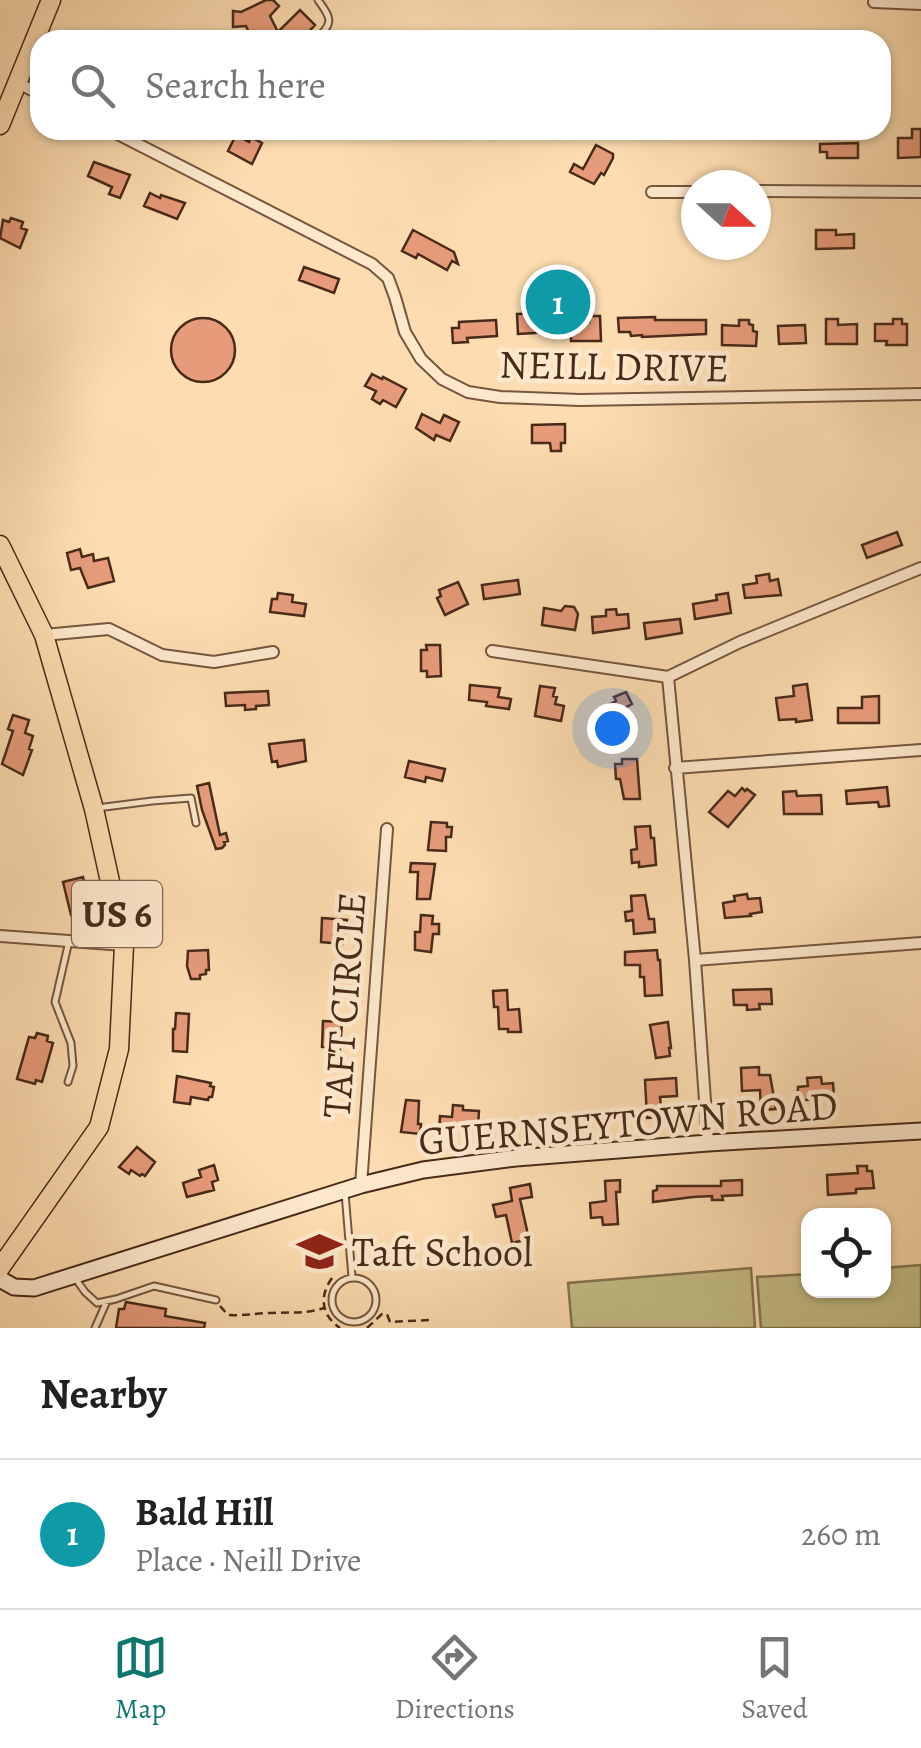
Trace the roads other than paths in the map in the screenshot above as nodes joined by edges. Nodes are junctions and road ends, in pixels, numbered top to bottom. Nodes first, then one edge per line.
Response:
1 (51, 0) edge
2 (318, 0) edge
3 (874, 2) edge
4 (921, 4) edge
5 (39, 30) edge
6 (325, 30) edge
7 (30, 53) edge
8 (18, 83) junction
9 (30, 89) edge
10 (0, 124) edge
11 (130, 140) edge
12 (652, 192) dead end
13 (681, 192) edge
14 (771, 192) edge
15 (921, 192) edge
16 (921, 394) edge
17 (0, 546) edge
18 (921, 568) edge
19 (44, 635) junction
20 (492, 650) dead end
21 (273, 652) dead end
22 (668, 677) junction
23 (921, 750) edge
24 (675, 768) junction
25 (94, 809) junction
26 (196, 823) dead end
27 (387, 829) dead end
28 (0, 936) edge
29 (68, 941) junction
30 (921, 943) edge
31 (124, 945) junction
32 (695, 960) junction
33 (68, 1082) dead end
34 (921, 1131) edge
35 (708, 1144) junction
36 (352, 1188) junction
37 (0, 1268) edge
38 (74, 1276) junction
39 (0, 1278) edge
40 (352, 1278) junction
41 (216, 1300) road end
42 (106, 1301) junction
43 (95, 1328) edge

1 - 5 main road
2 - 6 lane
3 - 4 street
7 - 8 main road
8 - 9 street
8 - 10 main road
11 - 16 street, NEILL DRIVE
12 - 13 street
14 - 15 street
17 - 19 main road, US 6
18 - 22 street
19 - 21 street
19 - 25 main road, US 6
20 - 22 street
22 - 24 street
23 - 24 street
24 - 32 street
25 - 26 lane
25 - 31 main road, US 6
27 - 36 street, TAFT CIRCLE
28 - 29 street
29 - 31 street
29 - 33 lane
30 - 32 street
31 - 37 main road, US 6
32 - 35 street
34 - 35 street, GUERNSEYTOWN ROAD
35 - 36 street, GUERNSEYTOWN ROAD
36 - 38 street, GUERNSEYTOWN ROAD
36 - 40 lane
38 - 39 street, GUERNSEYTOWN ROAD
38 - 42 lane
40 - 40 lane
41 - 42 lane
42 - 43 lane

